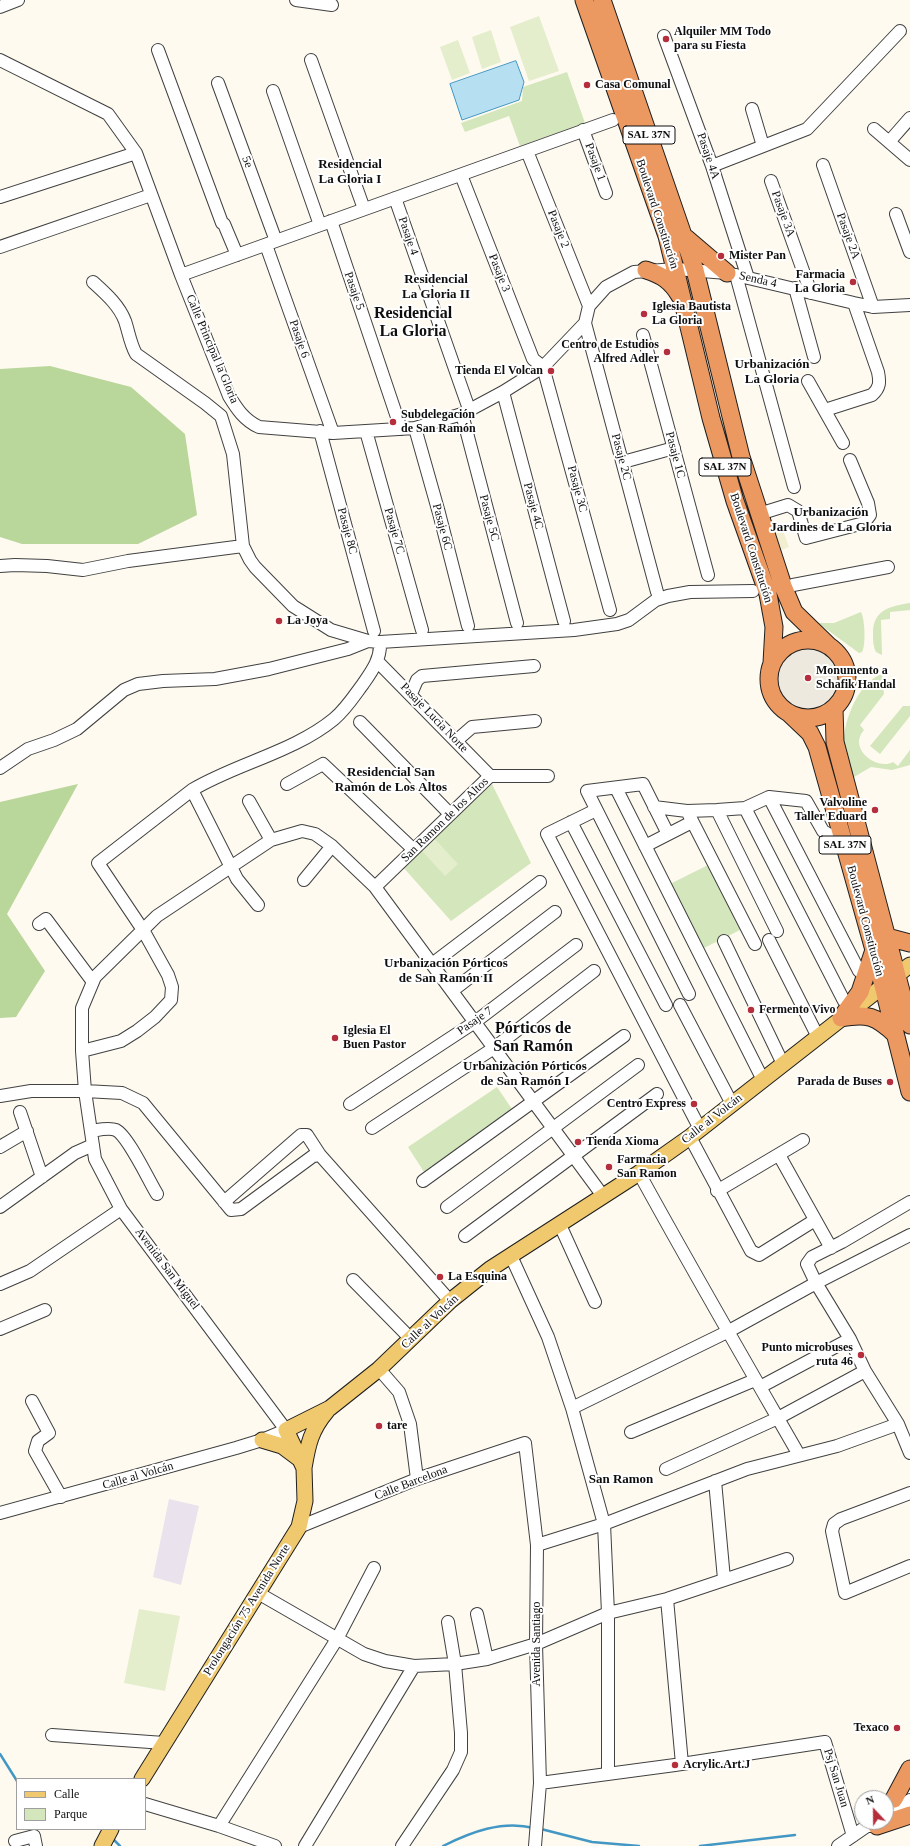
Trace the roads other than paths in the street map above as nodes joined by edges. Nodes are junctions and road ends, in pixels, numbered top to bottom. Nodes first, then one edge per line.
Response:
1 (18, 0) edge
2 (296, 0) edge
3 (584, 0) edge
4 (602, 0) edge
5 (332, 5) dead end
6 (0, 7) edge
7 (900, 31) dead end
8 (664, 36) dead end
9 (158, 50) dead end
10 (0, 60) edge
11 (311, 60) dead end
12 (218, 83) dead end
13 (273, 91) dead end
14 (752, 109) dead end
15 (910, 118) edge
16 (613, 120) dead end
17 (874, 129) dead end
18 (583, 130) junction
19 (889, 142) junction
20 (763, 146) junction
21 (527, 151) junction
22 (136, 153) junction
23 (910, 160) edge
24 (823, 165) dead end
25 (712, 166) junction
26 (461, 175) junction
27 (771, 181) dead end
28 (606, 193) dead end
29 (150, 195) junction
30 (0, 197) edge
31 (395, 198) junction
32 (364, 209) junction
33 (896, 214) dead end
34 (325, 223) junction
35 (667, 236) junction
36 (685, 238) junction
37 (271, 243) junction
38 (0, 247) edge
39 (910, 252) edge
40 (237, 255) junction
41 (676, 269) junction
42 (646, 270) junction
43 (695, 270) junction
44 (728, 274) junction
45 (181, 275) junction
46 (748, 278) junction
47 (93, 282) dead end
48 (795, 288) junction
49 (811, 293) junction
50 (700, 296) junction
51 (683, 301) junction
52 (854, 303) junction
53 (910, 305) edge
54 (589, 306) junction
55 (873, 307) junction
56 (585, 323) junction
57 (643, 335) dead end
58 (814, 357) dead end
59 (543, 367) junction
60 (808, 381) dead end
61 (502, 392) junction
62 (825, 410) junction
63 (466, 411) junction
64 (239, 412) junction
65 (221, 416) junction
66 (415, 428) junction
67 (401, 429) junction
68 (320, 431) junction
69 (366, 431) junction
70 (333, 433) junction
71 (843, 443) dead end
72 (674, 448) junction
73 (850, 460) dead end
74 (623, 462) junction
75 (794, 487) dead end
76 (759, 514) junction
77 (243, 546) junction
78 (0, 566) edge
79 (888, 567) dead end
80 (708, 575) dead end
81 (793, 585) dead end
82 (754, 591) dead end
83 (657, 592) dead end
84 (610, 610) dead end
85 (564, 620) dead end
86 (517, 623) dead end
87 (468, 626) dead end
88 (422, 630) dead end
89 (374, 638) junction
90 (828, 645) junction
91 (377, 661) junction
92 (772, 663) junction
93 (534, 666) dead end
94 (411, 694) junction
95 (834, 708) junction
96 (790, 714) junction
97 (535, 721) dead end
98 (360, 722) dead end
99 (456, 741) junction
100 (0, 768) edge
101 (490, 776) junction
102 (548, 776) dead end
103 (287, 784) dead end
104 (616, 788) junction
105 (192, 790) junction
106 (769, 797) junction
107 (249, 801) dead end
108 (654, 807) junction
109 (745, 808) junction
110 (596, 810) junction
111 (717, 810) junction
112 (450, 814) junction
113 (690, 816) junction
114 (571, 822) junction
115 (668, 834) junction
116 (271, 840) junction
117 (844, 843) junction
118 (332, 846) junction
119 (645, 846) junction
120 (413, 849) junction
121 (230, 866) junction
122 (304, 880) dead end
123 (540, 882) dead end
124 (375, 887) junction
125 (258, 905) dead end
126 (555, 912) dead end
127 (39, 924) dead end
128 (143, 930) junction
129 (777, 930) dead end
130 (887, 937) junction
131 (724, 940) dead end
132 (769, 940) dead end
133 (910, 943) edge
134 (755, 944) dead end
135 (576, 945) dead end
136 (874, 950) junction
137 (432, 964) junction
138 (910, 965) edge
139 (859, 971) dead end
140 (594, 972) dead end
141 (889, 981) junction
142 (93, 982) junction
143 (910, 986) edge
144 (452, 991) junction
145 (689, 994) dead end
146 (844, 1001) dead end
147 (666, 1005) dead end
148 (680, 1005) dead end
149 (841, 1018) junction
150 (910, 1020) edge
151 (475, 1022) junction
152 (910, 1025) edge
153 (895, 1034) junction
154 (624, 1036) dead end
155 (818, 1037) junction
156 (494, 1048) junction
157 (82, 1051) junction
158 (783, 1064) junction
159 (638, 1065) dead end
160 (763, 1080) junction
161 (85, 1091) junction
162 (910, 1092) edge
163 (657, 1094) dead end
164 (0, 1096) edge
165 (534, 1101) junction
166 (350, 1104) dead end
167 (732, 1104) junction
168 (20, 1112) dead end
169 (372, 1128) dead end
170 (554, 1128) junction
171 (27, 1131) junction
172 (91, 1132) junction
173 (695, 1133) junction
174 (802, 1140) dead end
175 (93, 1145) junction
176 (0, 1147) edge
177 (320, 1155) junction
178 (779, 1155) junction
179 (574, 1156) junction
180 (639, 1173) junction
181 (42, 1177) junction
182 (423, 1181) dead end
183 (717, 1191) junction
184 (157, 1194) dead end
185 (603, 1196) junction
186 (224, 1202) junction
187 (910, 1202) edge
188 (0, 1207) edge
189 (447, 1207) dead end
190 (121, 1209) junction
191 (815, 1220) junction
192 (560, 1225) junction
193 (910, 1235) edge
194 (465, 1236) dead end
195 (831, 1248) junction
196 (511, 1256) junction
197 (353, 1280) dead end
198 (816, 1283) junction
199 (0, 1284) edge
200 (450, 1301) junction
201 (595, 1302) dead end
202 (45, 1310) dead end
203 (0, 1328) edge
204 (729, 1332) junction
205 (850, 1339) junction
206 (411, 1340) junction
207 (379, 1369) junction
208 (865, 1371) junction
209 (757, 1383) junction
210 (32, 1401) dead end
211 (330, 1408) junction
212 (572, 1408) junction
213 (778, 1418) junction
214 (898, 1424) junction
215 (286, 1430) junction
216 (631, 1432) dead end
217 (262, 1440) junction
218 (525, 1443) joint
219 (910, 1453) edge
220 (799, 1455) junction
221 (302, 1464) junction
222 (666, 1469) dead end
223 (416, 1479) junction
224 (715, 1482) junction
225 (910, 1493) edge
226 (61, 1497) junction
227 (0, 1513) edge
228 (604, 1524) junction
229 (299, 1527) junction
230 (537, 1546) junction
231 (787, 1559) dead end
232 (910, 1566) edge
233 (374, 1568) dead end
234 (724, 1579) junction
235 (258, 1593) junction
236 (667, 1599) junction
237 (608, 1613) junction
238 (476, 1614) dead end
239 (448, 1622) dead end
240 (336, 1639) junction
241 (536, 1644) junction
242 (486, 1659) junction
243 (455, 1664) junction
244 (414, 1666) junction
245 (52, 1735) dead end
246 (164, 1743) junction
247 (682, 1764) junction
248 (910, 1769) edge
249 (608, 1774) junction
250 (143, 1778) edge
251 (540, 1783) junction
252 (910, 1785) edge
253 (897, 1802) edge
254 (146, 1804) edge
255 (910, 1815) edge
256 (894, 1819) edge
257 (219, 1826) junction
258 (110, 1830) edge
259 (864, 1830) edge
260 (853, 1836) junction
261 (14, 1841) dead end
262 (535, 1842) edge
263 (36, 1846) edge
264 (102, 1846) edge
265 (275, 1846) edge
266 (305, 1846) edge
267 (402, 1846) edge
268 (838, 1846) edge

1 - 6 street
2 - 5 street
3 - 35 highway, Boulevard Constitución / SAL 37N
4 - 36 highway, Boulevard Constitución / SAL 37N
7 - 20 street
8 - 25 street, Pasaje 4A
9 - 40 street
10 - 22 street, Calle Principal la Gloria
11 - 32 street
12 - 37 street, 5e
13 - 34 street, Pasaje 5
14 - 20 street
15 - 19 street
16 - 18 street
17 - 19 street
18 - 21 street
18 - 28 street, Pasaje 1
19 - 23 street
20 - 25 street
21 - 26 street
21 - 54 street, Pasaje 2
22 - 29 street, Calle Principal la Gloria
22 - 30 street
24 - 55 street, Pasaje 2A
25 - 46 street, Pasaje 4A
26 - 31 street
26 - 59 street, Pasaje 3
27 - 49 street, Pasaje 3A
29 - 38 street
29 - 45 street, Calle Principal la Gloria
31 - 32 street
31 - 63 street, Pasaje 4
32 - 34 street
33 - 39 street
34 - 37 street
34 - 67 street, Pasaje 5
35 - 41 highway, Boulevard Constitución / SAL 37N
35 - 42 highway
36 - 43 highway, Boulevard Constitución / SAL 37N
36 - 44 highway
37 - 40 street
37 - 70 street, Pasaje 6
40 - 45 street
41 - 42 street
41 - 43 street, Senda 4
41 - 51 highway, Boulevard Constitución / SAL 37N
42 - 51 highway
42 - 54 street
43 - 44 street, Senda 4
43 - 50 highway, Boulevard Constitución / SAL 37N
44 - 46 street, Senda 4
44 - 50 highway
44 - 75 street
45 - 64 street, Calle Principal la Gloria
46 - 48 street, Senda 4
47 - 65 street
48 - 49 street, Senda 4
48 - 58 street
49 - 52 street, Senda 4
50 - 76 highway, Boulevard Constitución / SAL 37N
51 - 92 highway, Boulevard Constitución / SAL 37N
52 - 55 street, Senda 4
52 - 62 street
53 - 55 street, Senda 4
54 - 56 street
56 - 59 street, Calle Principal la Gloria
56 - 74 street, Pasaje 2C
57 - 72 street, Pasaje 1C
59 - 61 street, Calle Principal la Gloria
59 - 84 street, Pasaje 3C
60 - 62 street
61 - 63 street, Calle Principal la Gloria
61 - 85 street, Pasaje 4C
62 - 71 street
63 - 66 street, Calle Principal la Gloria
63 - 86 street, Pasaje 5C
64 - 65 street
64 - 68 street, Calle Principal la Gloria
65 - 77 street
66 - 67 street, Calle Principal la Gloria
66 - 87 street, Pasaje 6C
67 - 69 street, Calle Principal la Gloria
68 - 70 street, Calle Principal la Gloria
68 - 89 street, Pasaje 8C
69 - 70 street, Calle Principal la Gloria
69 - 88 street, Pasaje 7C
72 - 74 street
72 - 80 street, Pasaje 1C
73 - 76 street
74 - 83 street, Pasaje 2C
76 - 90 highway, Boulevard Constitución / SAL 37N
77 - 78 street
77 - 89 street
79 - 81 street
82 - 89 street
89 - 91 street
89 - 100 street
90 - 92 highway, SAL 37N
90 - 95 highway, SAL 37N
91 - 94 street, Pasaje Lucia Norte
91 - 105 street
92 - 96 highway, SAL 37N
93 - 94 street
94 - 99 street, Pasaje Lucia Norte
95 - 96 highway
95 - 130 highway, Boulevard Constitución / SAL 37N
96 - 117 highway, Boulevard Constitución / SAL 37N
97 - 99 street
98 - 112 street
99 - 101 street, Pasaje Lucia Norte
101 - 102 street, San Ramon de los Altos
101 - 112 street, San Ramon de los Altos
103 - 120 street
104 - 108 street
104 - 110 street
104 - 119 street
105 - 121 street
105 - 128 street
106 - 109 street
106 - 117 street
106 - 139 street
107 - 116 street
108 - 113 street
108 - 115 street
109 - 111 street
109 - 146 street
110 - 114 street
110 - 145 street
111 - 113 street
111 - 129 street
112 - 120 street, San Ramon de los Altos
113 - 115 street
113 - 134 street
114 - 147 street
114 - 173 street
115 - 119 street
116 - 118 street, Avenida San Miguel
116 - 121 street, Avenida San Miguel
117 - 136 highway, Boulevard Constitución / SAL 37N
118 - 122 street
118 - 124 street, Avenida San Miguel
119 - 160 street
120 - 124 street, San Ramon de los Altos
121 - 125 street
121 - 128 street, Avenida San Miguel
123 - 137 street
124 - 137 street, Avenida San Miguel
126 - 144 street
127 - 142 street
128 - 142 street, Avenida San Miguel
128 - 157 street
130 - 133 highway
130 - 141 highway, Boulevard Constitución / SAL 37N
131 - 158 street
132 - 155 street
135 - 151 street, Pasaje 7
136 - 141 highway, Boulevard Constitución / SAL 37N
136 - 149 highway
137 - 144 street, Avenida San Miguel
138 - 141 main road, Calle al Volcán
140 - 156 street
141 - 149 main road, Calle al Volcán
141 - 152 highway, Boulevard Constitución / SAL 37N
141 - 153 highway, Boulevard Constitución / SAL 37N
142 - 157 street, Avenida San Miguel
143 - 150 highway
144 - 151 street, Avenida San Miguel
148 - 167 street
149 - 153 highway
149 - 155 main road, Calle al Volcán
151 - 156 street, Avenida San Miguel
151 - 166 street, Pasaje 7
153 - 162 highway, Boulevard Constitución / SAL 37N
154 - 165 street
155 - 158 main road, Calle al Volcán
156 - 165 street, Avenida San Miguel
156 - 169 street
157 - 161 street, Avenida San Miguel
158 - 160 main road, Calle al Volcán
159 - 170 street
160 - 167 main road, Calle al Volcán
161 - 164 street
161 - 172 street, Avenida San Miguel
161 - 186 street
163 - 179 street
165 - 170 street, Avenida San Miguel
165 - 182 street
167 - 173 main road, Calle al Volcán
168 - 171 street
170 - 179 street, Avenida San Miguel
170 - 189 street
171 - 176 street
171 - 181 street
172 - 175 street, Avenida San Miguel
172 - 184 street
173 - 180 main road, Calle al Volcán
173 - 183 street
174 - 178 street
175 - 181 street
175 - 190 street, Avenida San Miguel
177 - 186 street
177 - 186 street
177 - 200 street
178 - 183 street
178 - 191 street
179 - 185 street, Avenida San Miguel
179 - 194 street
180 - 185 main road, Calle al Volcán
180 - 204 street
181 - 188 street
183 - 191 street
185 - 192 main road, Calle al Volcán
187 - 195 street
190 - 199 street
190 - 215 street, Avenida San Miguel
191 - 195 street
192 - 196 main road, Calle al Volcán
192 - 201 street
193 - 198 street
195 - 198 street
196 - 200 main road, Calle al Volcán
196 - 212 street
197 - 206 street
198 - 204 street
198 - 205 street
200 - 206 main road, Calle al Volcán
202 - 203 street
204 - 209 street
204 - 212 street
205 - 208 street
205 - 209 street
206 - 207 main road, Calle al Volcán
207 - 211 main road, Calle al Volcán
207 - 223 street
208 - 213 street
208 - 214 street
209 - 213 street
209 - 216 street
210 - 226 street
211 - 215 main road, Calle al Volcán
211 - 221 main road
212 - 228 street
213 - 220 street
213 - 222 street
214 - 219 street
214 - 220 street
215 - 217 street, Calle al Volcán
215 - 221 main road, Prolongación 75 Avenida Norte
217 - 221 main road
217 - 226 street, Calle al Volcán
218 - 223 street, Calle Barcelona
218 - 230 street, Avenida Santiago
220 - 224 street
221 - 229 main road, Prolongación 75 Avenida Norte
223 - 229 street, Calle Barcelona
224 - 228 street
224 - 234 street
225 - 232 street
226 - 227 street, Calle al Volcán
228 - 230 street
228 - 237 street
229 - 235 main road, Prolongación 75 Avenida Norte
230 - 241 street, Avenida Santiago
231 - 234 street
233 - 240 street
234 - 236 street
235 - 240 street
235 - 246 main road, Prolongación 75 Avenida Norte
236 - 237 street
236 - 247 street
237 - 241 street
237 - 249 street
238 - 242 street
239 - 243 street
240 - 244 street
240 - 257 street
241 - 242 street
241 - 251 street, Avenida Santiago
242 - 243 street
243 - 244 street
243 - 267 street
244 - 266 street
245 - 246 street
246 - 250 main road, Prolongación 75 Avenida Norte
247 - 249 street
247 - 260 street, Psj San Juan
248 - 253 highway
249 - 251 street
251 - 262 street, Avenida Santiago
252 - 253 street
254 - 257 street
255 - 256 highway
257 - 265 street
258 - 264 main road
259 - 260 street
260 - 268 street
261 - 263 street

